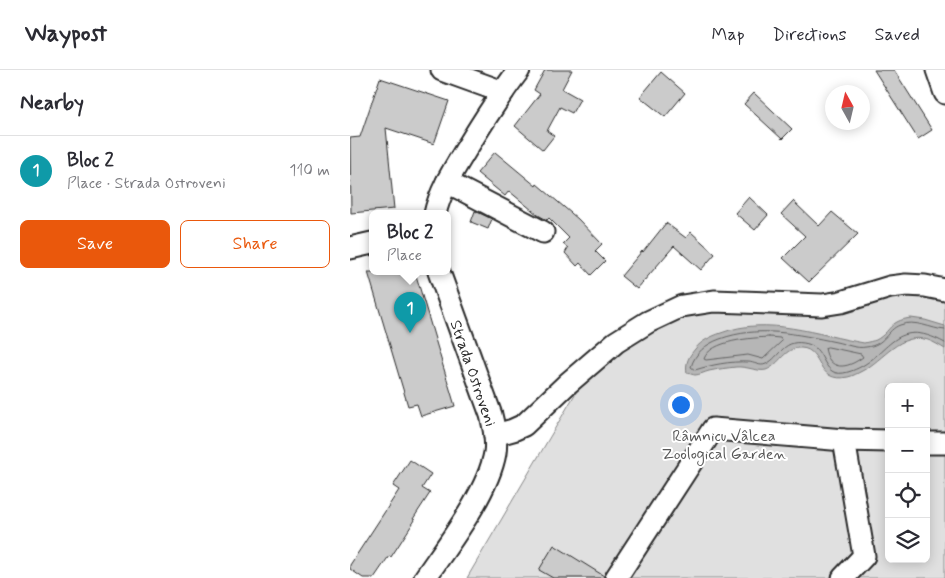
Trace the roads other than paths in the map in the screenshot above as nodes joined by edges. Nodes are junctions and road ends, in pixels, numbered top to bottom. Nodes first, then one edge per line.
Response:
1 (442, 70) edge
2 (519, 70) edge
3 (937, 70) edge
4 (503, 92) junction
5 (945, 93) edge
6 (447, 182) junction
7 (436, 210) edge
8 (543, 232) dead end
9 (369, 244) edge
10 (350, 248) edge
11 (440, 275) edge
12 (945, 290) edge
13 (495, 435) junction
14 (844, 440) junction
15 (885, 442) edge
16 (930, 443) edge
17 (945, 443) edge
18 (425, 578) edge
19 (616, 578) edge
20 (844, 578) edge

1 - 4 street
2 - 4 street
3 - 5 street
4 - 6 street
6 - 7 street
6 - 8 street
9 - 10 street
11 - 13 street, Strada Ostroveni
12 - 13 street
13 - 18 street, Strada Ostroveni
14 - 15 street
14 - 19 street
14 - 20 street
16 - 17 street

